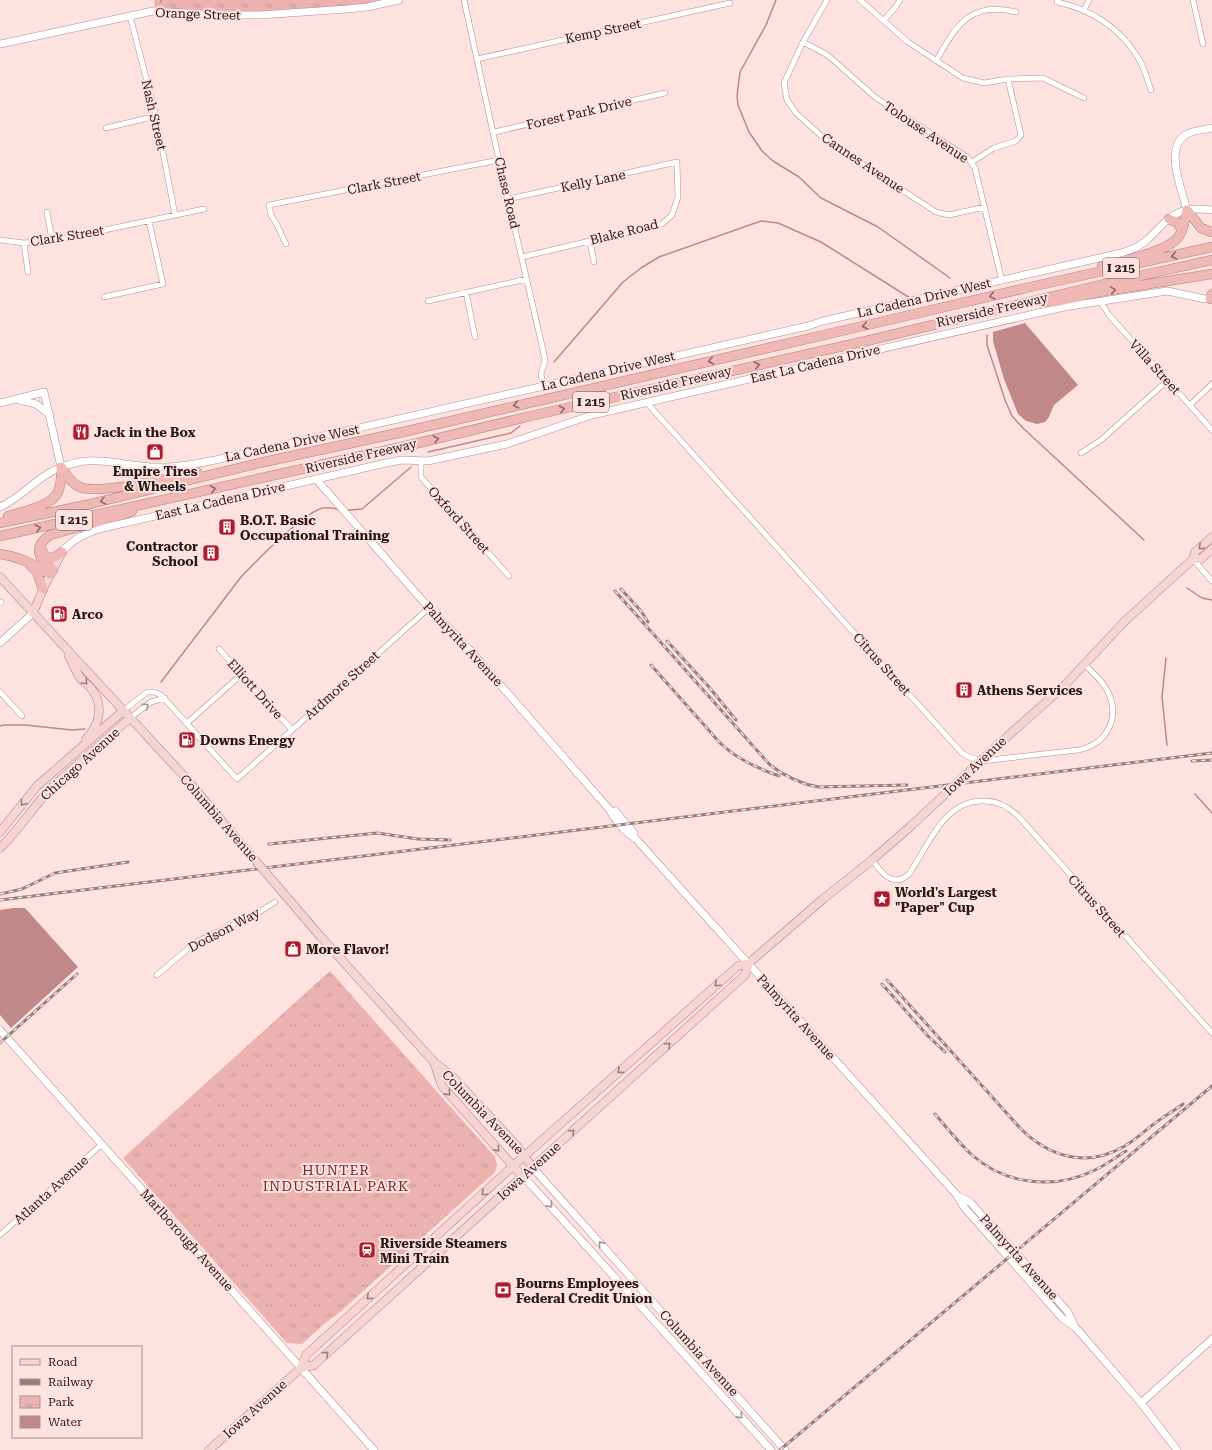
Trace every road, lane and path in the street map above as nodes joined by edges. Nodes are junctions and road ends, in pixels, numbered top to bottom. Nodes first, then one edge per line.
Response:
1 (399, 0) edge
2 (464, 0) edge
3 (827, 0) edge
4 (860, 0) edge
5 (900, 0) edge
6 (1089, 0) edge
7 (1192, 0) edge
8 (1058, 2) dead end
9 (730, 4) dead end
10 (1084, 10) junction
11 (1016, 12) dead end
12 (130, 16) junction
13 (884, 20) junction
14 (803, 42) junction
15 (0, 44) edge
16 (1202, 44) dead end
17 (477, 60) junction
18 (936, 61) junction
19 (1008, 79) junction
20 (1151, 90) dead end
21 (665, 93) dead end
22 (1084, 98) dead end
23 (156, 116) junction
24 (106, 128) dead end
25 (1212, 128) edge
26 (494, 132) junction
27 (499, 160) junction
28 (677, 162) joint
29 (972, 162) junction
30 (508, 199) junction
31 (985, 207) junction
32 (204, 209) dead end
33 (1187, 210) junction
34 (1212, 210) edge
35 (47, 212) dead end
36 (175, 215) junction
37 (1169, 219) junction
38 (149, 221) junction
39 (1182, 231) junction
40 (1212, 232) edge
41 (0, 240) edge
42 (52, 240) junction
43 (590, 241) junction
44 (24, 243) junction
45 (286, 244) dead end
46 (1212, 247) edge
47 (522, 257) junction
48 (1212, 260) edge
49 (594, 262) dead end
50 (28, 272) dead end
51 (1212, 274) edge
52 (1188, 278) junction
53 (527, 279) junction
54 (1002, 281) junction
55 (1212, 281) edge
56 (1030, 287) junction
57 (466, 292) junction
58 (104, 297) dead end
59 (1211, 297) edge
60 (428, 301) dead end
61 (1034, 301) junction
62 (1100, 301) junction
63 (475, 337) dead end
64 (1167, 381) junction
65 (1212, 384) edge
66 (543, 386) junction
67 (15, 400) junction
68 (0, 403) edge
69 (648, 403) junction
70 (1190, 405) junction
71 (50, 415) junction
72 (1212, 430) edge
73 (1081, 452) dead end
74 (420, 461) junction
75 (264, 462) junction
76 (61, 467) junction
77 (316, 479) junction
78 (148, 503) junction
79 (0, 507) edge
80 (0, 518) edge
81 (0, 523) edge
82 (0, 536) edge
83 (1212, 536) edge
84 (42, 542) junction
85 (1212, 549) edge
86 (62, 552) junction
87 (0, 554) edge
88 (1193, 559) junction
89 (25, 560) junction
90 (51, 572) junction
91 (509, 576) dead end
92 (0, 577) edge
93 (1212, 581) edge
94 (43, 589) junction
95 (429, 608) junction
96 (33, 613) junction
97 (0, 643) edge
98 (66, 648) junction
99 (219, 649) dead end
100 (1084, 664) junction
101 (242, 674) junction
102 (0, 692) edge
103 (164, 698) junction
104 (123, 710) junction
105 (22, 716) dead end
106 (130, 718) junction
107 (187, 723) junction
108 (292, 730) junction
109 (68, 759) junction
110 (0, 832) edge
111 (0, 848) edge
112 (872, 860) junction
113 (275, 902) dead end
114 (749, 963) junction
115 (157, 975) dead end
116 (0, 1030) edge
117 (1212, 1033) edge
118 (434, 1062) junction
119 (102, 1144) junction
120 (525, 1156) junction
121 (512, 1166) junction
122 (533, 1168) junction
123 (523, 1177) junction
124 (0, 1236) edge
125 (619, 1264) junction
126 (610, 1272) junction
127 (638, 1285) junction
128 (629, 1293) junction
129 (1212, 1339) edge
130 (301, 1368) junction
131 (723, 1381) junction
132 (715, 1388) junction
133 (1141, 1403) junction
134 (209, 1450) edge
135 (374, 1450) edge
136 (771, 1450) edge
137 (785, 1450) edge
138 (1177, 1450) edge

1 - 12 street, Orange Street
2 - 17 street, Chase Road
3 - 14 street, Cannes Avenue
4 - 13 street
5 - 13 street
6 - 10 street
7 - 16 street
8 - 10 street
9 - 17 street, Kemp Street
10 - 20 street
11 - 18 street
12 - 15 street, Orange Street
12 - 23 street, Nash Street
13 - 18 street
14 - 29 street, Tolouse Avenue
14 - 31 street, Cannes Avenue
17 - 26 street, Chase Road
18 - 19 street
19 - 22 street
19 - 29 street
21 - 26 street, Forest Park Drive
23 - 24 street
23 - 36 street, Nash Street
25 - 33 street
26 - 27 street, Chase Road
27 - 30 street, Chase Road
27 - 45 street, Clark Street
28 - 30 street, Kelly Lane
28 - 43 street, Blake Road
29 - 31 street, Tolouse Avenue
30 - 47 street, Chase Road
31 - 54 street, Tolouse Avenue
32 - 36 street, Clark Street
33 - 34 street, La Cadena Drive West
33 - 37 street, La Cadena Drive West
33 - 39 highway
33 - 40 highway
35 - 42 street
36 - 38 street, Clark Street
37 - 39 highway
37 - 54 street, La Cadena Drive West
38 - 42 street, Clark Street
38 - 58 street
39 - 56 highway
41 - 44 street, Clark Street
42 - 44 street, Clark Street
43 - 47 street, Blake Road
43 - 49 street
44 - 50 street
46 -> 56 highway, Riverside Freeway / I 215
47 - 53 street, Chase Road
48 - 61 highway, Riverside Freeway / I 215
51 - 52 highway
52 - 55 highway
61 -> 52 highway
53 - 57 street
53 - 66 street, Chase Road
54 - 66 street, La Cadena Drive West
56 -> 75 highway, Riverside Freeway / I 215
57 - 60 street
57 - 63 street
59 - 62 street, East La Cadena Drive
78 -> 61 highway, Riverside Freeway / I 215
62 - 64 street, Villa Street
62 - 69 street, East La Cadena Drive
64 - 70 street, Villa Street
64 - 73 street
65 - 70 street
66 - 76 street, La Cadena Drive West
67 - 68 street
67 - 71 street
67 - 71 street
69 - 74 street, East La Cadena Drive
69 - 100 street, Citrus Street
70 - 72 street, Villa Street
71 - 76 street
74 - 77 street, East La Cadena Drive
74 - 91 street, Oxford Street
75 - 76 highway
75 -> 81 highway, Riverside Freeway / I 215
76 - 79 street, La Cadena Drive West
76 - 80 highway
77 - 86 street, East La Cadena Drive
77 - 95 street, Palmyrita Avenue
82 -> 78 highway, Riverside Freeway / I 215
78 - 84 highway
83 -> 88 main road, Iowa Avenue
84 - 86 highway
84 - 90 highway
85 - 88 main road, Iowa Avenue
86 - 90 main road, East La Cadena Drive
87 - 89 highway
88 - 93 street
88 - 100 main road, Iowa Avenue
89 - 90 highway
89 - 94 highway
90 - 94 main road, East La Cadena Drive
92 - 96 main road, Columbia Avenue
94 - 96 main road, East La Cadena Drive
95 - 108 street, Ardmore Street
95 - 114 street, Palmyrita Avenue
96 - 97 street
96 - 98 main road, Columbia Avenue
98 - 104 main road, Columbia Avenue
98 -> 109 main road
99 - 101 street, Elliott Drive
100 - 112 main road, Iowa Avenue, bridge
101 - 107 street
101 - 108 street, Elliott Drive
102 - 105 street
103 - 104 street
106 -> 103 street
103 - 107 street
104 - 106 main road, Columbia Avenue
104 - 109 main road, Chicago Avenue
106 - 111 main road, Chicago Avenue
106 - 118 main road, Columbia Avenue, bridge
107 - 108 street, Ardmore Street
109 -> 110 main road, Chicago Avenue
112 - 114 main road, Iowa Avenue
112 - 117 street, Citrus Street
113 - 115 street, Dodson Way
114 -> 120 main road, Iowa Avenue
122 -> 114 main road, Iowa Avenue
114 - 133 street, Palmyrita Avenue
116 - 119 street, Marlborough Avenue
118 - 120 main road, Columbia Avenue
118 -> 121 main road, Columbia Avenue
119 - 124 street, Atlanta Avenue
119 - 130 street, Marlborough Avenue
120 - 121 main road, Iowa Avenue
120 - 122 main road, Columbia Avenue
121 - 123 main road, Columbia Avenue
121 -> 130 main road, Iowa Avenue
122 - 123 main road, Iowa Avenue
125 -> 122 street, Columbia Avenue
123 -> 126 street, Columbia Avenue
130 -> 123 main road, Iowa Avenue
125 - 126 street
125 - 127 street, Columbia Avenue
126 - 128 street, Columbia Avenue
127 - 128 street
127 - 131 street, Columbia Avenue
128 - 132 street, Columbia Avenue
129 - 133 street
130 - 134 main road, Iowa Avenue
130 - 135 street, Marlborough Avenue
131 - 132 street
131 - 137 street, Columbia Avenue
132 -> 136 street, Columbia Avenue
133 - 138 street, Palmyrita Avenue

